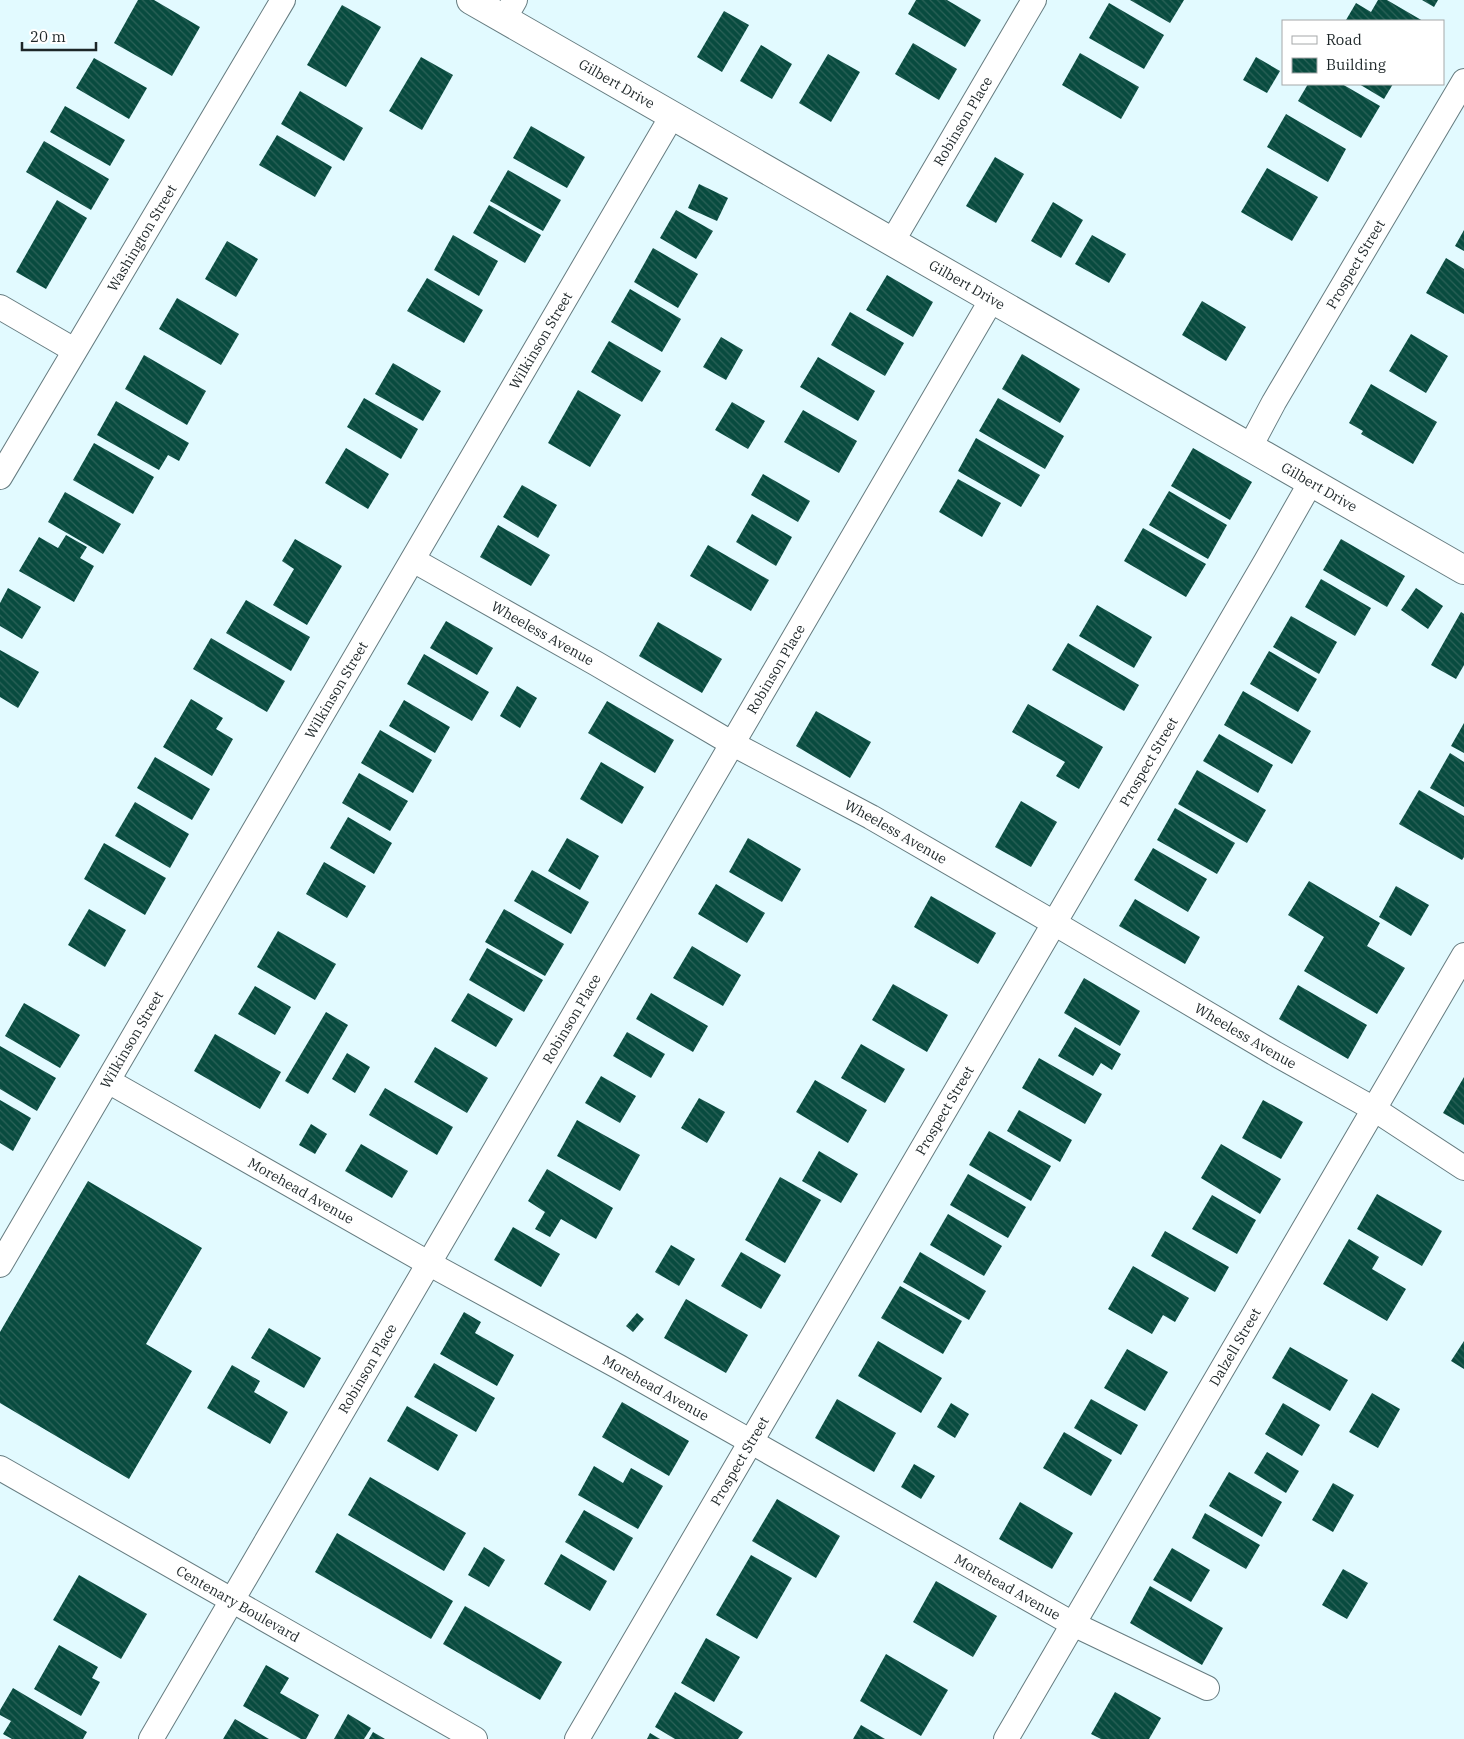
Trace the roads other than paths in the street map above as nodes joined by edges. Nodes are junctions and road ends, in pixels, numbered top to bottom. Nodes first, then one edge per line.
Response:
1 (283, 0) edge
2 (470, 0) edge
3 (1034, 0) edge
4 (509, 10) edge
5 (1464, 81) edge
6 (672, 116) junction
7 (892, 242) junction
8 (992, 299) junction
9 (0, 307) edge
10 (74, 350) junction
11 (1250, 447) junction
12 (0, 477) edge
13 (1311, 482) junction
14 (413, 560) junction
15 (1464, 570) edge
16 (733, 744) junction
17 (1054, 923) junction
18 (1464, 955) edge
19 (108, 1081) junction
20 (1374, 1109) junction
21 (1464, 1168) edge
22 (428, 1263) junction
23 (0, 1265) edge
24 (751, 1442) junction
25 (0, 1468) edge
26 (232, 1601) junction
27 (1073, 1624) junction
28 (1207, 1688) dead end
29 (151, 1739) edge
30 (475, 1739) edge
31 (577, 1739) edge
32 (1006, 1739) edge

1 - 10 street, Washington Street
2 - 4 street, Gilbert Drive
3 - 7 street, Robinson Place
4 - 6 street, Gilbert Drive
5 - 11 street, Prospect Street
6 - 7 street, Gilbert Drive
6 - 14 street, Wilkinson Street
7 - 8 street, Gilbert Drive
8 - 11 street, Gilbert Drive
8 - 16 street, Robinson Place
9 - 10 street
10 - 12 street, Washington Street
11 - 13 street, Gilbert Drive
13 - 15 street, Gilbert Drive
13 - 17 street, Prospect Street
14 - 16 street, Wheeless Avenue
14 - 19 street, Wilkinson Street
16 - 17 street, Wheeless Avenue
16 - 22 street, Robinson Place
17 - 20 street, Wheeless Avenue
17 - 24 street, Prospect Street
18 - 20 street, Dalzell Street
19 - 22 street, Morehead Avenue
19 - 23 street, Wilkinson Street
20 - 21 street, Wheeless Avenue
20 - 27 street, Dalzell Street
22 - 24 street, Morehead Avenue
22 - 26 street, Robinson Place
24 - 27 street, Morehead Avenue
24 - 31 street, Prospect Street
25 - 26 street, Centenary Boulevard
26 - 29 street, Robinson Place
26 - 30 street, Centenary Boulevard
27 - 28 street, Morehead Avenue
27 - 32 street, Dalzell Street

